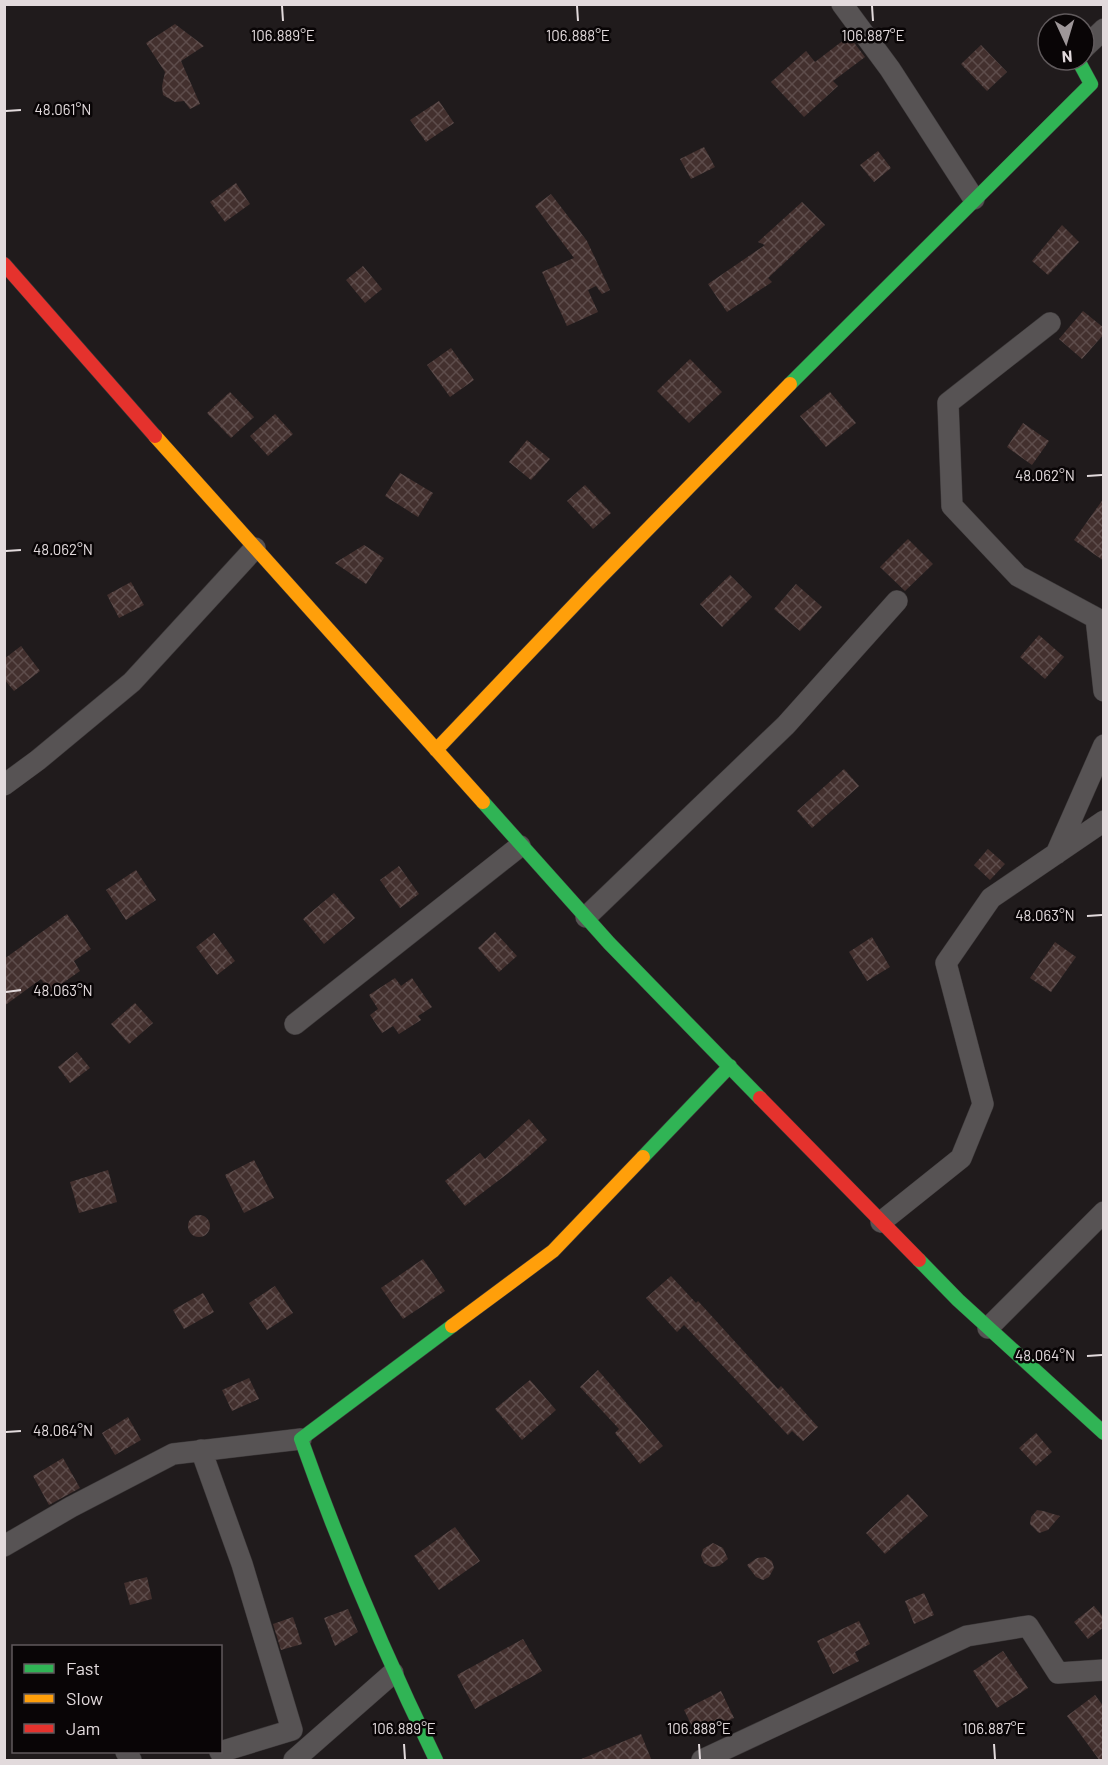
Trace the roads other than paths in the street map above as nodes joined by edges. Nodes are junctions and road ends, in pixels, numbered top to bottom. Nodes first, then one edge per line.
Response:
1 (842, 4) edge
2 (1084, 72) edge
3 (974, 199) junction
4 (4, 264) edge
5 (1050, 323) dead end
6 (255, 548) junction
7 (897, 601) dead end
8 (1104, 691) edge
9 (1104, 745) edge
10 (436, 750) junction
11 (4, 785) edge
12 (1104, 821) edge
13 (520, 846) junction
14 (1056, 854) junction
15 (586, 917) junction
16 (295, 1024) dead end
17 (730, 1066) junction
18 (1104, 1212) edge
19 (881, 1222) junction
20 (988, 1328) junction
21 (1104, 1433) edge
22 (301, 1439) junction
23 (201, 1450) junction
24 (4, 1546) edge
25 (1104, 1670) edge
26 (393, 1673) junction
27 (222, 1751) edge
28 (294, 1761) edge
29 (436, 1761) edge
30 (702, 1761) edge

1 - 3 street
2 - 3 street
3 - 10 street
4 - 6 street
5 - 8 street
6 - 10 street
6 - 11 street
7 - 15 street
9 - 14 street
10 - 13 street
12 - 14 street
13 - 15 street
13 - 16 street
14 - 19 street
15 - 17 street
17 - 19 street
17 - 22 street
18 - 20 street
19 - 20 street
20 - 21 street
22 - 23 street
22 - 26 street
23 - 24 street
23 - 27 street
25 - 30 street
26 - 28 street
26 - 29 street

